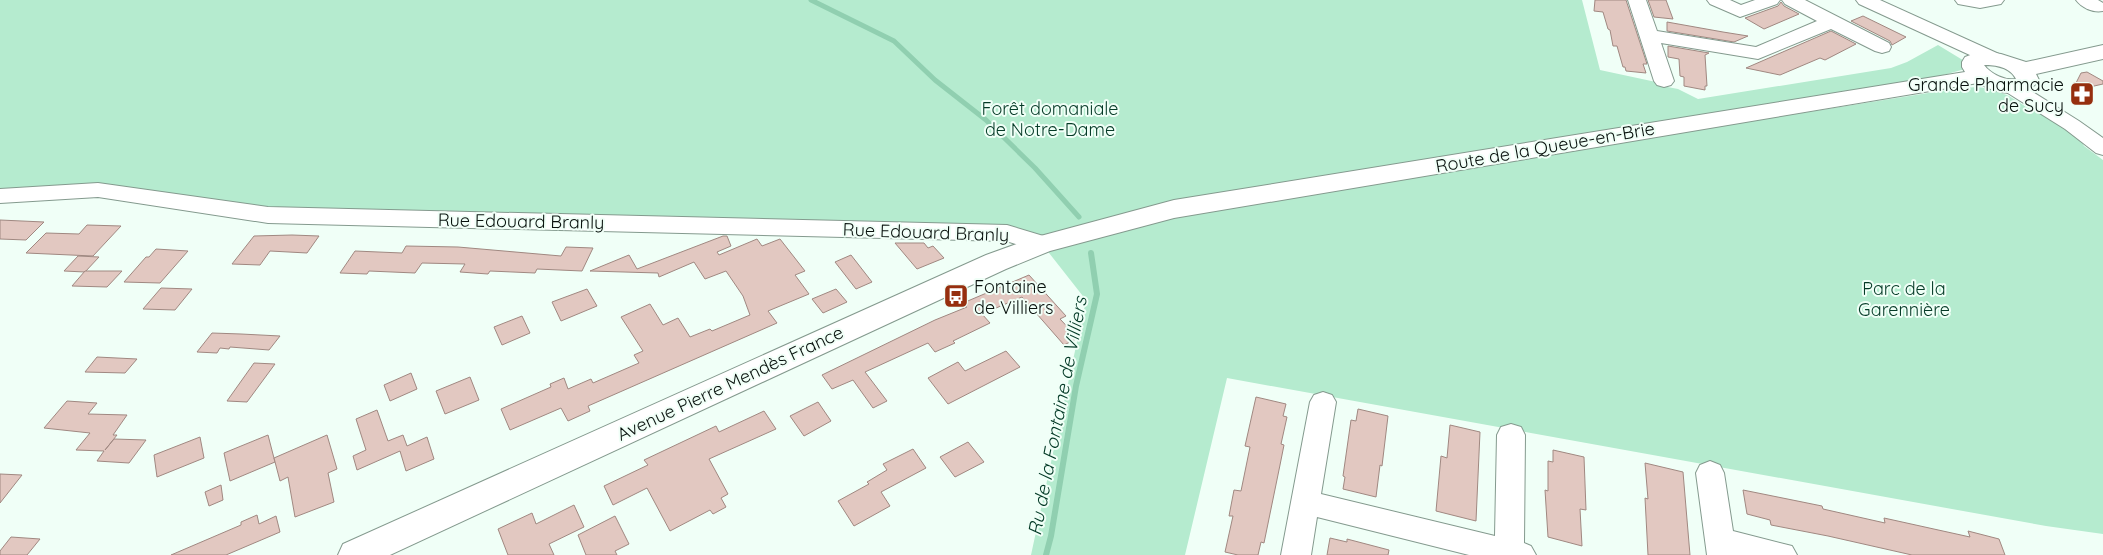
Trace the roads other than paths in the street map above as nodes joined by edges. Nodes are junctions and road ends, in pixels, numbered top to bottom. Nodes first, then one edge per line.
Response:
1 (1637, 0) edge
2 (1716, 0) edge
3 (1771, 0) edge
4 (1791, 0) edge
5 (1865, 0) edge
6 (1964, 0) edge
7 (1995, 0) edge
8 (1832, 22) junction
9 (1649, 35) junction
10 (1882, 47) dead end
11 (2103, 52) edge
12 (1982, 65) junction
13 (2020, 79) junction
14 (1664, 81) dead end
15 (2103, 133) edge
16 (2103, 148) edge
17 (0, 196) edge
18 (1111, 226) joint
19 (1042, 244) junction
20 (1323, 402) dead end
21 (1511, 435) dead end
22 (1710, 473) dead end
23 (1306, 502) junction
24 (1721, 548) edge
25 (1515, 554) edge
26 (354, 555) edge
27 (1296, 555) edge
28 (1782, 555) edge

1 - 9 street
2 - 3 street
4 - 8 street
5 - 12 street
6 - 7 street
8 - 9 street
8 - 10 street
9 - 14 street
11 - 13 main road
12 - 13 main road
12 - 18 main road, Route de la Queue-en-Brie
13 - 15 street
13 - 16 street
17 - 19 street, Rue Edouard Branly
18 - 19 main road, Avenue Pierre Mendès France
19 - 26 main road, Avenue Pierre Mendès France
20 - 23 street
21 - 25 street
22 - 24 street
23 - 25 street
23 - 27 street
24 - 28 street

